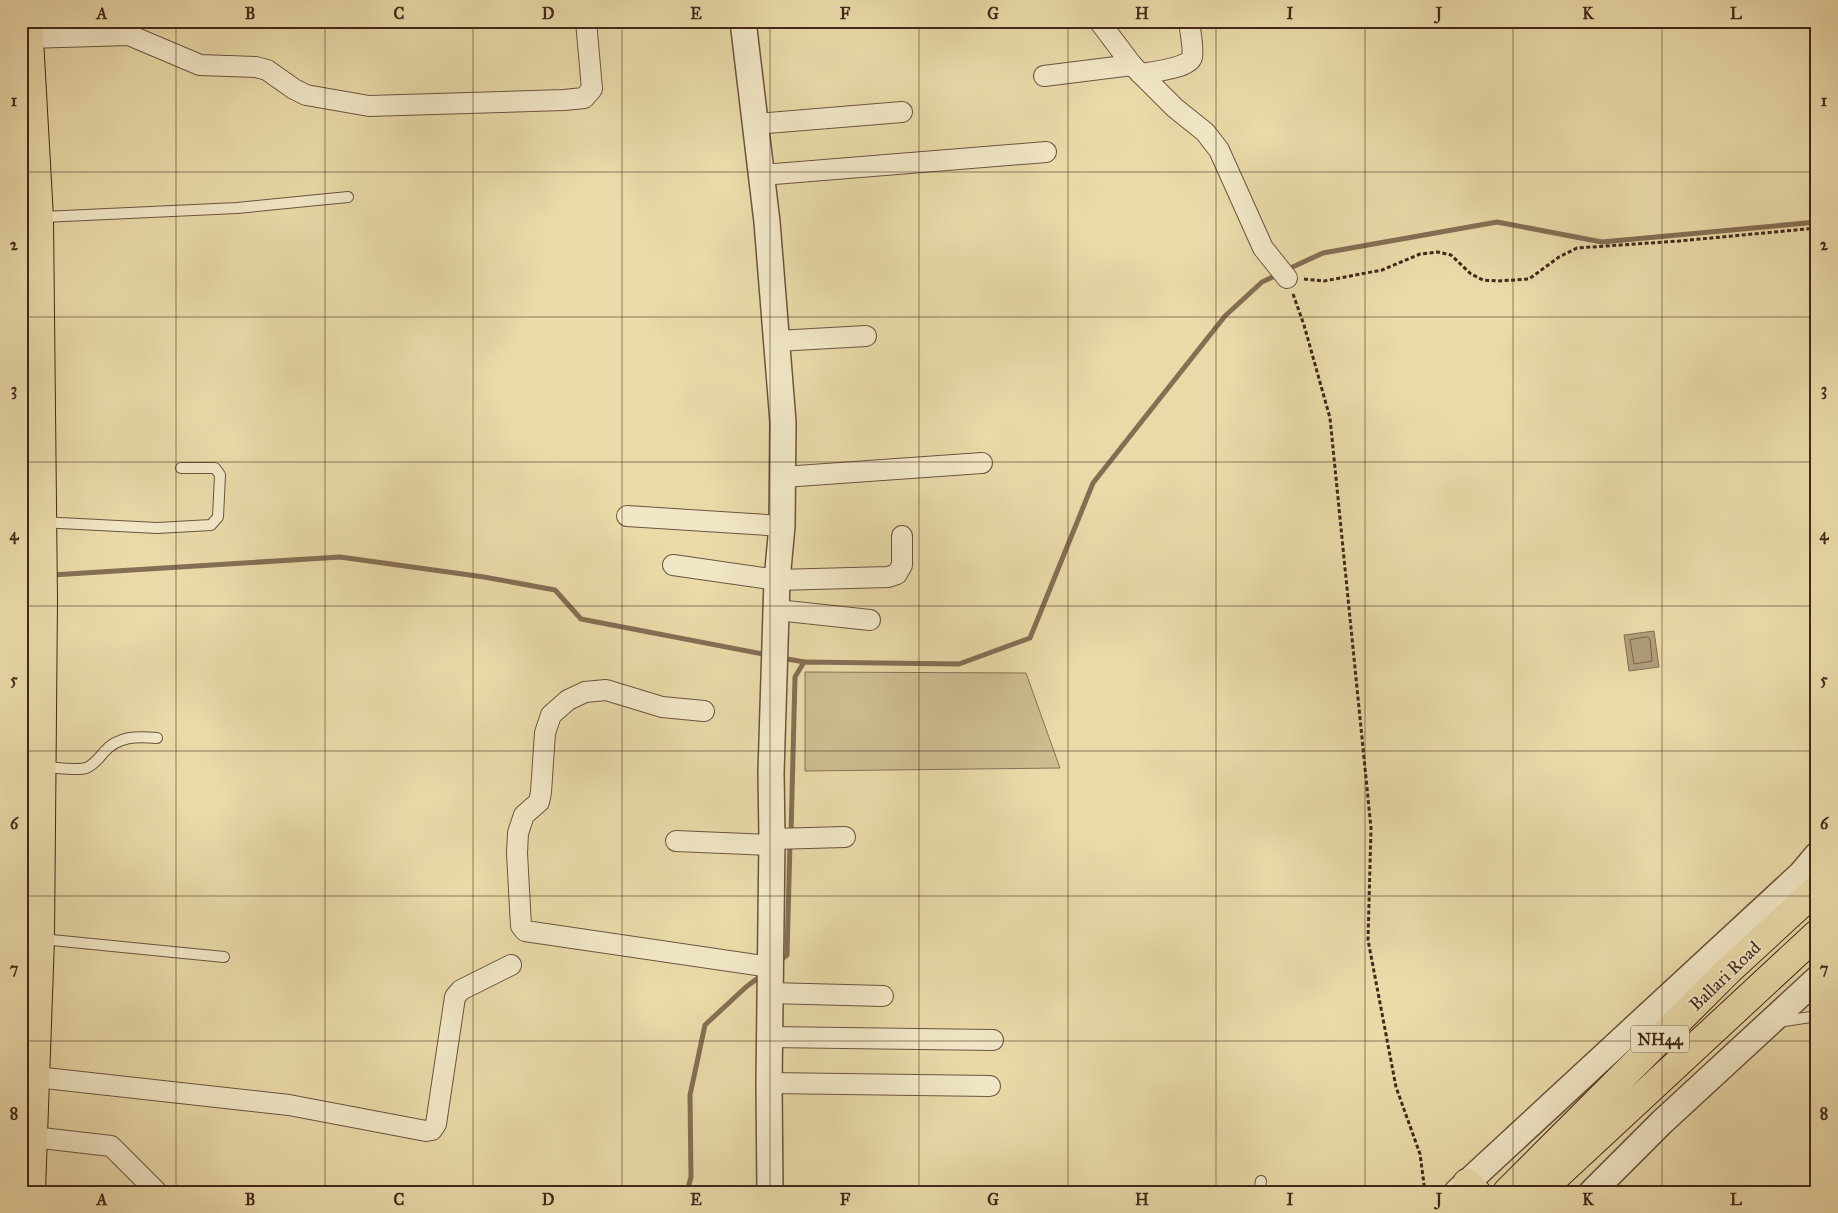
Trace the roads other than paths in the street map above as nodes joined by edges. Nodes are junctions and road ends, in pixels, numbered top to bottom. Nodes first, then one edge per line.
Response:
1 (586, 21) edge
2 (743, 21) edge
3 (1099, 21) edge
4 (1189, 21) edge
5 (28, 30) edge
6 (1136, 70) junction
7 (1044, 76) dead end
8 (902, 112) dead end
9 (755, 124) junction
10 (1046, 152) dead end
11 (762, 175) junction
12 (348, 197) dead end
13 (30, 218) edge
14 (1287, 278) road end
15 (866, 336) dead end
16 (777, 341) junction
17 (982, 464) dead end
18 (180, 468) dead end
19 (782, 477) junction
20 (627, 516) dead end
21 (782, 526) junction
22 (35, 528) edge
23 (902, 536) dead end
24 (673, 565) dead end
25 (778, 580) junction
26 (777, 610) junction
27 (870, 620) dead end
28 (704, 711) dead end
29 (157, 738) dead end
30 (42, 767) junction
31 (845, 837) dead end
32 (676, 841) dead end
33 (772, 842) junction
34 (1817, 854) edge
35 (1817, 889) edge
36 (1817, 934) edge
37 (31, 938) edge
38 (224, 957) dead end
39 (511, 965) dead end
40 (770, 979) junction
41 (1817, 979) edge
42 (883, 996) dead end
43 (1817, 1016) edge
44 (1771, 1023) junction
45 (769, 1037) junction
46 (993, 1040) dead end
47 (36, 1077) junction
48 (769, 1083) junction
49 (990, 1086) dead end
50 (34, 1137) junction
51 (1261, 1181) dead end
52 (1467, 1189) edge
53 (31, 1192) edge
54 (157, 1192) edge
55 (770, 1192) edge
56 (1259, 1192) edge
57 (1506, 1192) edge
58 (1539, 1192) edge
59 (1592, 1192) edge

1 - 5 street
2 - 9 street
3 - 6 street
4 - 6 street
5 - 13 main road
6 - 7 street
6 - 14 street
8 - 9 street
9 - 11 street
10 - 11 street
11 - 16 street
12 - 13 lane
13 - 22 main road
15 - 16 street
16 - 19 street
17 - 19 street
18 - 22 lane
19 - 21 street
20 - 21 street
21 - 25 street
22 - 30 main road
23 - 25 street
24 - 25 street
25 - 26 street
26 - 27 street
26 - 33 street
28 - 40 street
29 - 30 lane
30 - 37 main road
31 - 33 street
32 - 33 street
33 - 40 street
34 - 52 street
35 - 57 main road, Ballari Road / NH44
36 - 58 main road, Ballari Road / NH44
37 - 38 lane
37 - 47 main road
39 - 47 street
40 - 42 street
40 - 45 street
41 - 44 street
43 - 44 lane
44 - 59 street
45 - 46 street
45 - 48 street
47 - 50 main road
48 - 49 street
48 - 55 street
50 - 53 main road
50 - 54 street
51 - 56 lane

